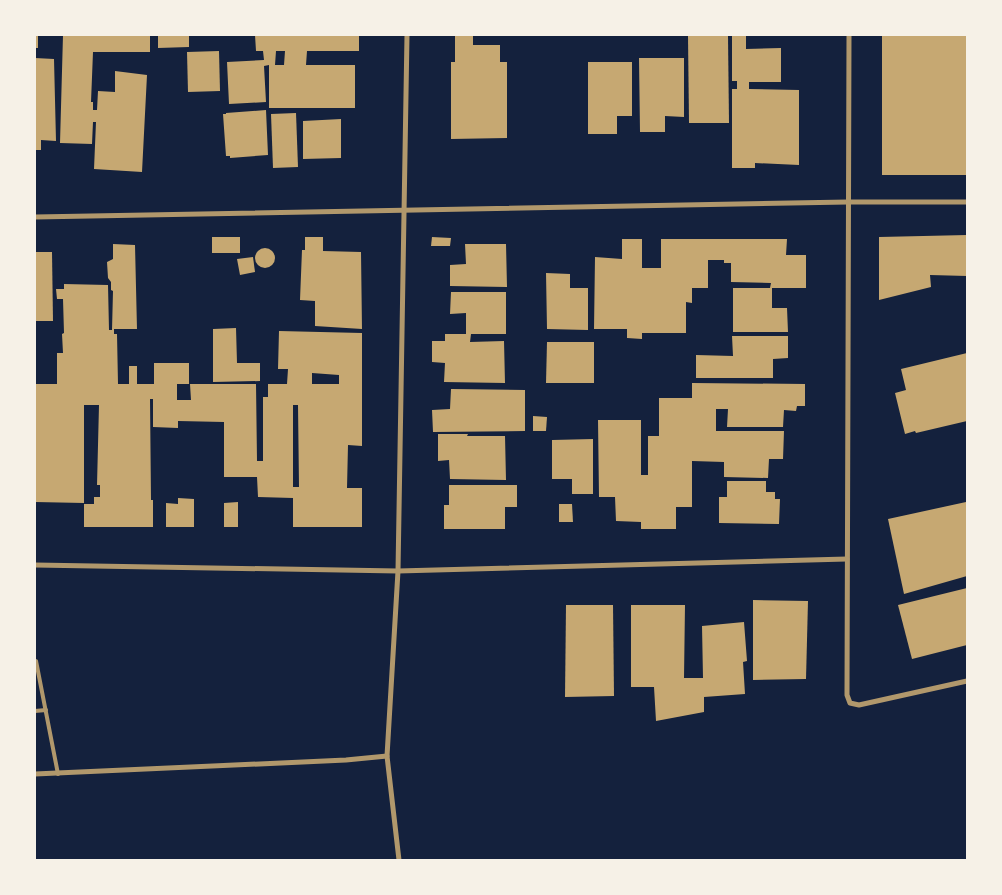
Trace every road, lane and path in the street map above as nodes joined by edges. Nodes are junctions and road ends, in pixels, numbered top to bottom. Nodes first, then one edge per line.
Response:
1 (407, 35) edge
2 (849, 35) edge
3 (848, 202) junction
4 (967, 202) edge
5 (404, 209) junction
6 (35, 217) edge
7 (847, 559) junction
8 (35, 565) edge
9 (398, 571) junction
10 (35, 661) edge
11 (967, 681) edge
12 (35, 710) edge
13 (46, 710) junction
14 (387, 756) junction
15 (35, 774) edge
16 (58, 774) junction
17 (399, 860) edge

1 - 5 street
2 - 3 street
3 - 4 street
3 - 5 street
3 - 7 street
5 - 6 street
5 - 9 street
7 - 9 street
7 - 11 street
8 - 9 street
9 - 14 street
10 - 13 lane
12 - 13 lane
13 - 16 lane
14 - 16 street
14 - 17 street
15 - 16 street

